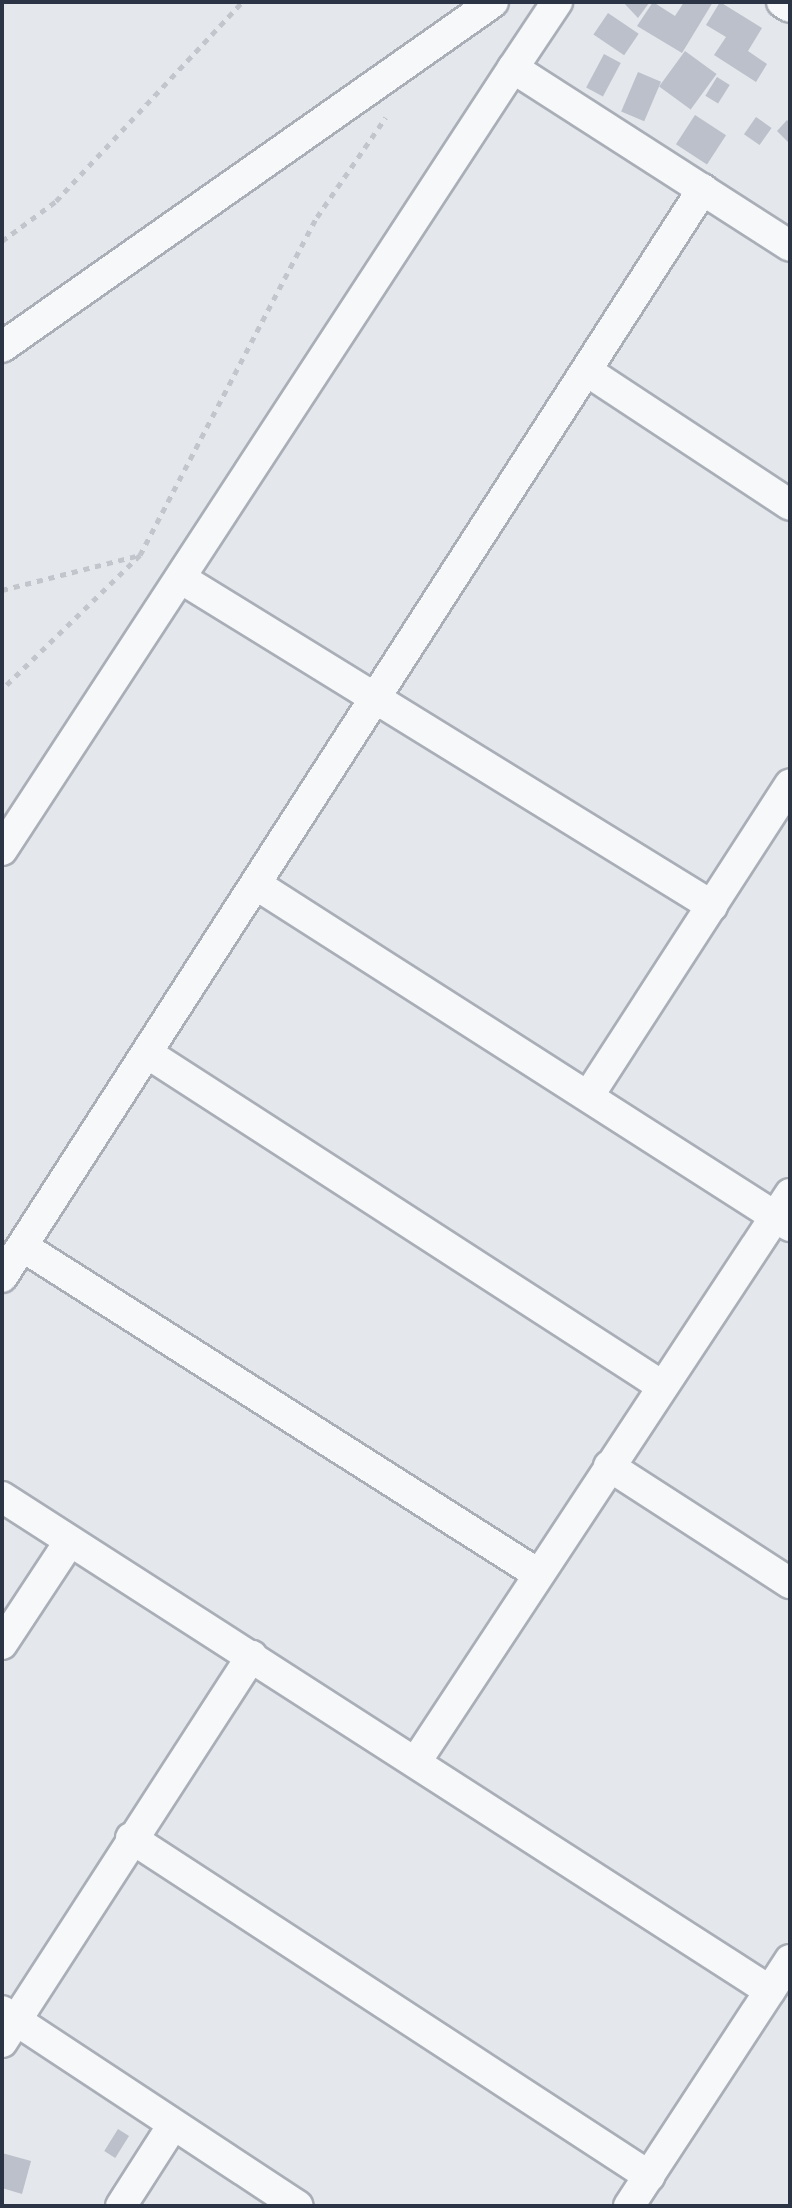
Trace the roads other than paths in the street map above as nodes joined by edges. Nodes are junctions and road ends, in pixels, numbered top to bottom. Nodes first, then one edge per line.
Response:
1 (493, 2) edge
2 (557, 2) edge
3 (782, 2) edge
4 (790, 7) edge
5 (513, 68) junction
6 (703, 189) junction
7 (790, 246) edge
8 (2, 347) edge
9 (587, 371) junction
10 (790, 505) edge
11 (182, 579) junction
12 (376, 699) junction
13 (790, 784) edge
14 (2, 850) edge
15 (257, 885) junction
16 (712, 906) junction
17 (147, 1053) junction
18 (589, 1095) junction
19 (785, 1212) edge
20 (22, 1246) junction
21 (2, 1277) edge
22 (662, 1386) junction
23 (609, 1466) junction
24 (2, 1497) edge
25 (70, 1541) junction
26 (538, 1574) junction
27 (790, 1583) edge
28 (2, 1644) edge
29 (252, 1656) junction
30 (417, 1760) junction
31 (131, 1838) junction
32 (790, 1960) edge
33 (770, 1991) junction
34 (7, 2024) edge
35 (173, 2125) junction
36 (649, 2176) junction
37 (121, 2206) edge
38 (298, 2206) edge
39 (629, 2206) edge

1 - 8 street
2 - 5 street
3 - 4 street
5 - 6 street
5 - 11 street
6 - 7 street
6 - 9 street
9 - 10 street
9 - 12 street
11 - 12 street
11 - 14 street
12 - 15 street
12 - 16 street
13 - 16 street
15 - 17 street
15 - 18 street
16 - 18 street
17 - 20 street
17 - 22 street
18 - 19 street
19 - 22 street
20 - 21 street
20 - 26 street
22 - 23 street
23 - 26 street
23 - 27 street
24 - 25 street
25 - 28 street
25 - 29 street
26 - 30 street
29 - 30 street
29 - 31 street
30 - 33 street
31 - 34 street
31 - 36 street
32 - 33 street
33 - 36 street
34 - 35 street
35 - 37 street
35 - 38 street
36 - 39 street

